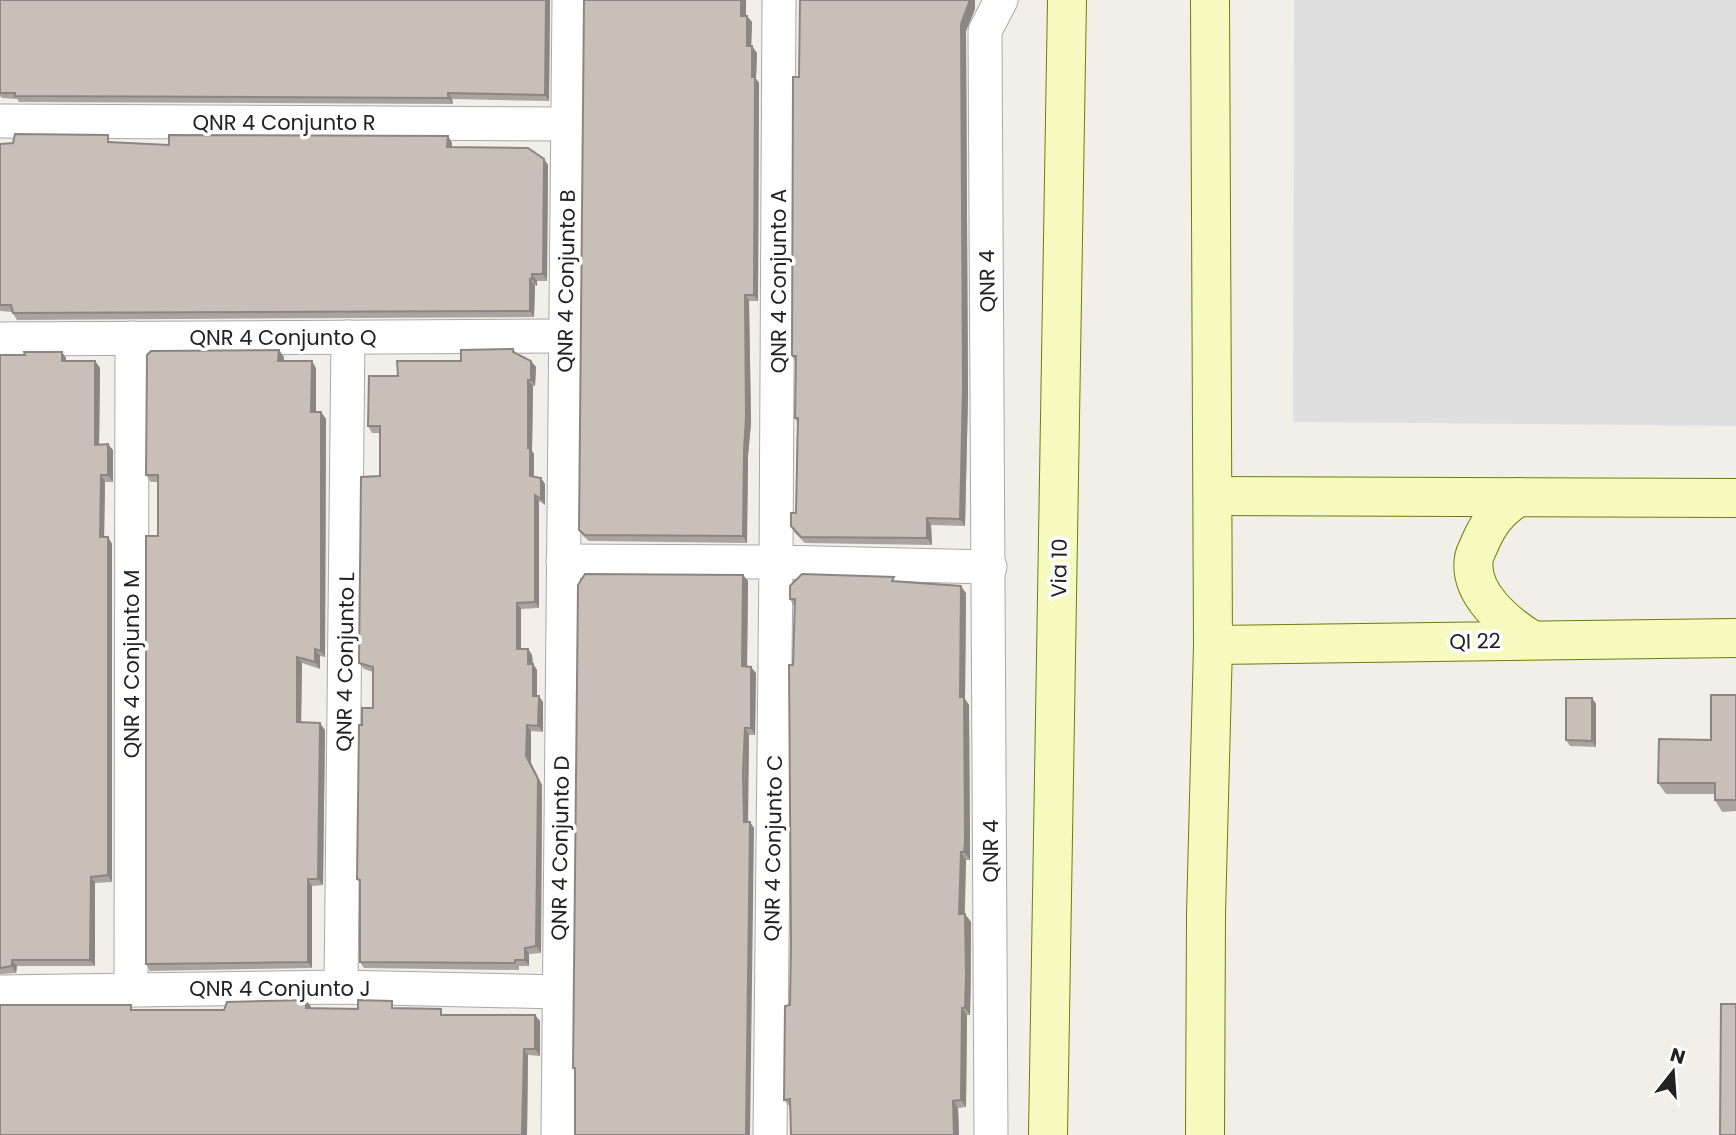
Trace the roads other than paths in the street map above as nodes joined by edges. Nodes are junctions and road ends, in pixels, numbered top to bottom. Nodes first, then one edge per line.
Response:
1 (569, 0) edge
2 (779, 0) edge
3 (1001, 0) edge
4 (1067, 0) edge
5 (1210, 0) edge
6 (0, 121) edge
7 (567, 124) junction
8 (348, 337) junction
9 (565, 337) junction
10 (132, 338) junction
11 (0, 339) edge
12 (1213, 496) junction
13 (1518, 497) junction
14 (1736, 498) edge
15 (563, 561) junction
16 (776, 562) junction
17 (990, 566) junction
18 (1736, 638) edge
19 (1532, 640) junction
20 (1213, 645) junction
21 (341, 987) junction
22 (131, 989) junction
23 (0, 992) edge
24 (559, 992) junction
25 (558, 1135) edge
26 (770, 1135) edge
27 (991, 1135) edge
28 (1048, 1135) edge
29 (1205, 1135) edge

1 - 7 street, QNR 4 Conjunto B
2 - 16 street, QNR 4 Conjunto A
3 - 17 street, QNR 4
4 - 28 main road, Via 10
5 - 12 main road
6 - 7 street, QNR 4 Conjunto R
7 - 9 street, QNR 4 Conjunto B
8 - 9 street, QNR 4 Conjunto Q
8 - 10 street, QNR 4 Conjunto Q
8 - 21 street, QNR 4 Conjunto L
9 - 15 street, QNR 4 Conjunto B
10 - 11 street, QNR 4 Conjunto Q
10 - 22 street, QNR 4 Conjunto M
12 - 13 main road
12 - 20 main road
13 - 14 main road
13 - 19 main road
15 - 16 street
15 - 24 street, QNR 4 Conjunto D
16 - 17 street
16 - 26 street, QNR 4 Conjunto C
17 - 27 street, QNR 4
18 - 19 main road, QI 22
19 - 20 main road, QI 22
20 - 29 main road
21 - 22 street, QNR 4 Conjunto J
21 - 24 street, QNR 4 Conjunto J
22 - 23 street, QNR 4 Conjunto J
24 - 25 street, QNR 4 Conjunto D

